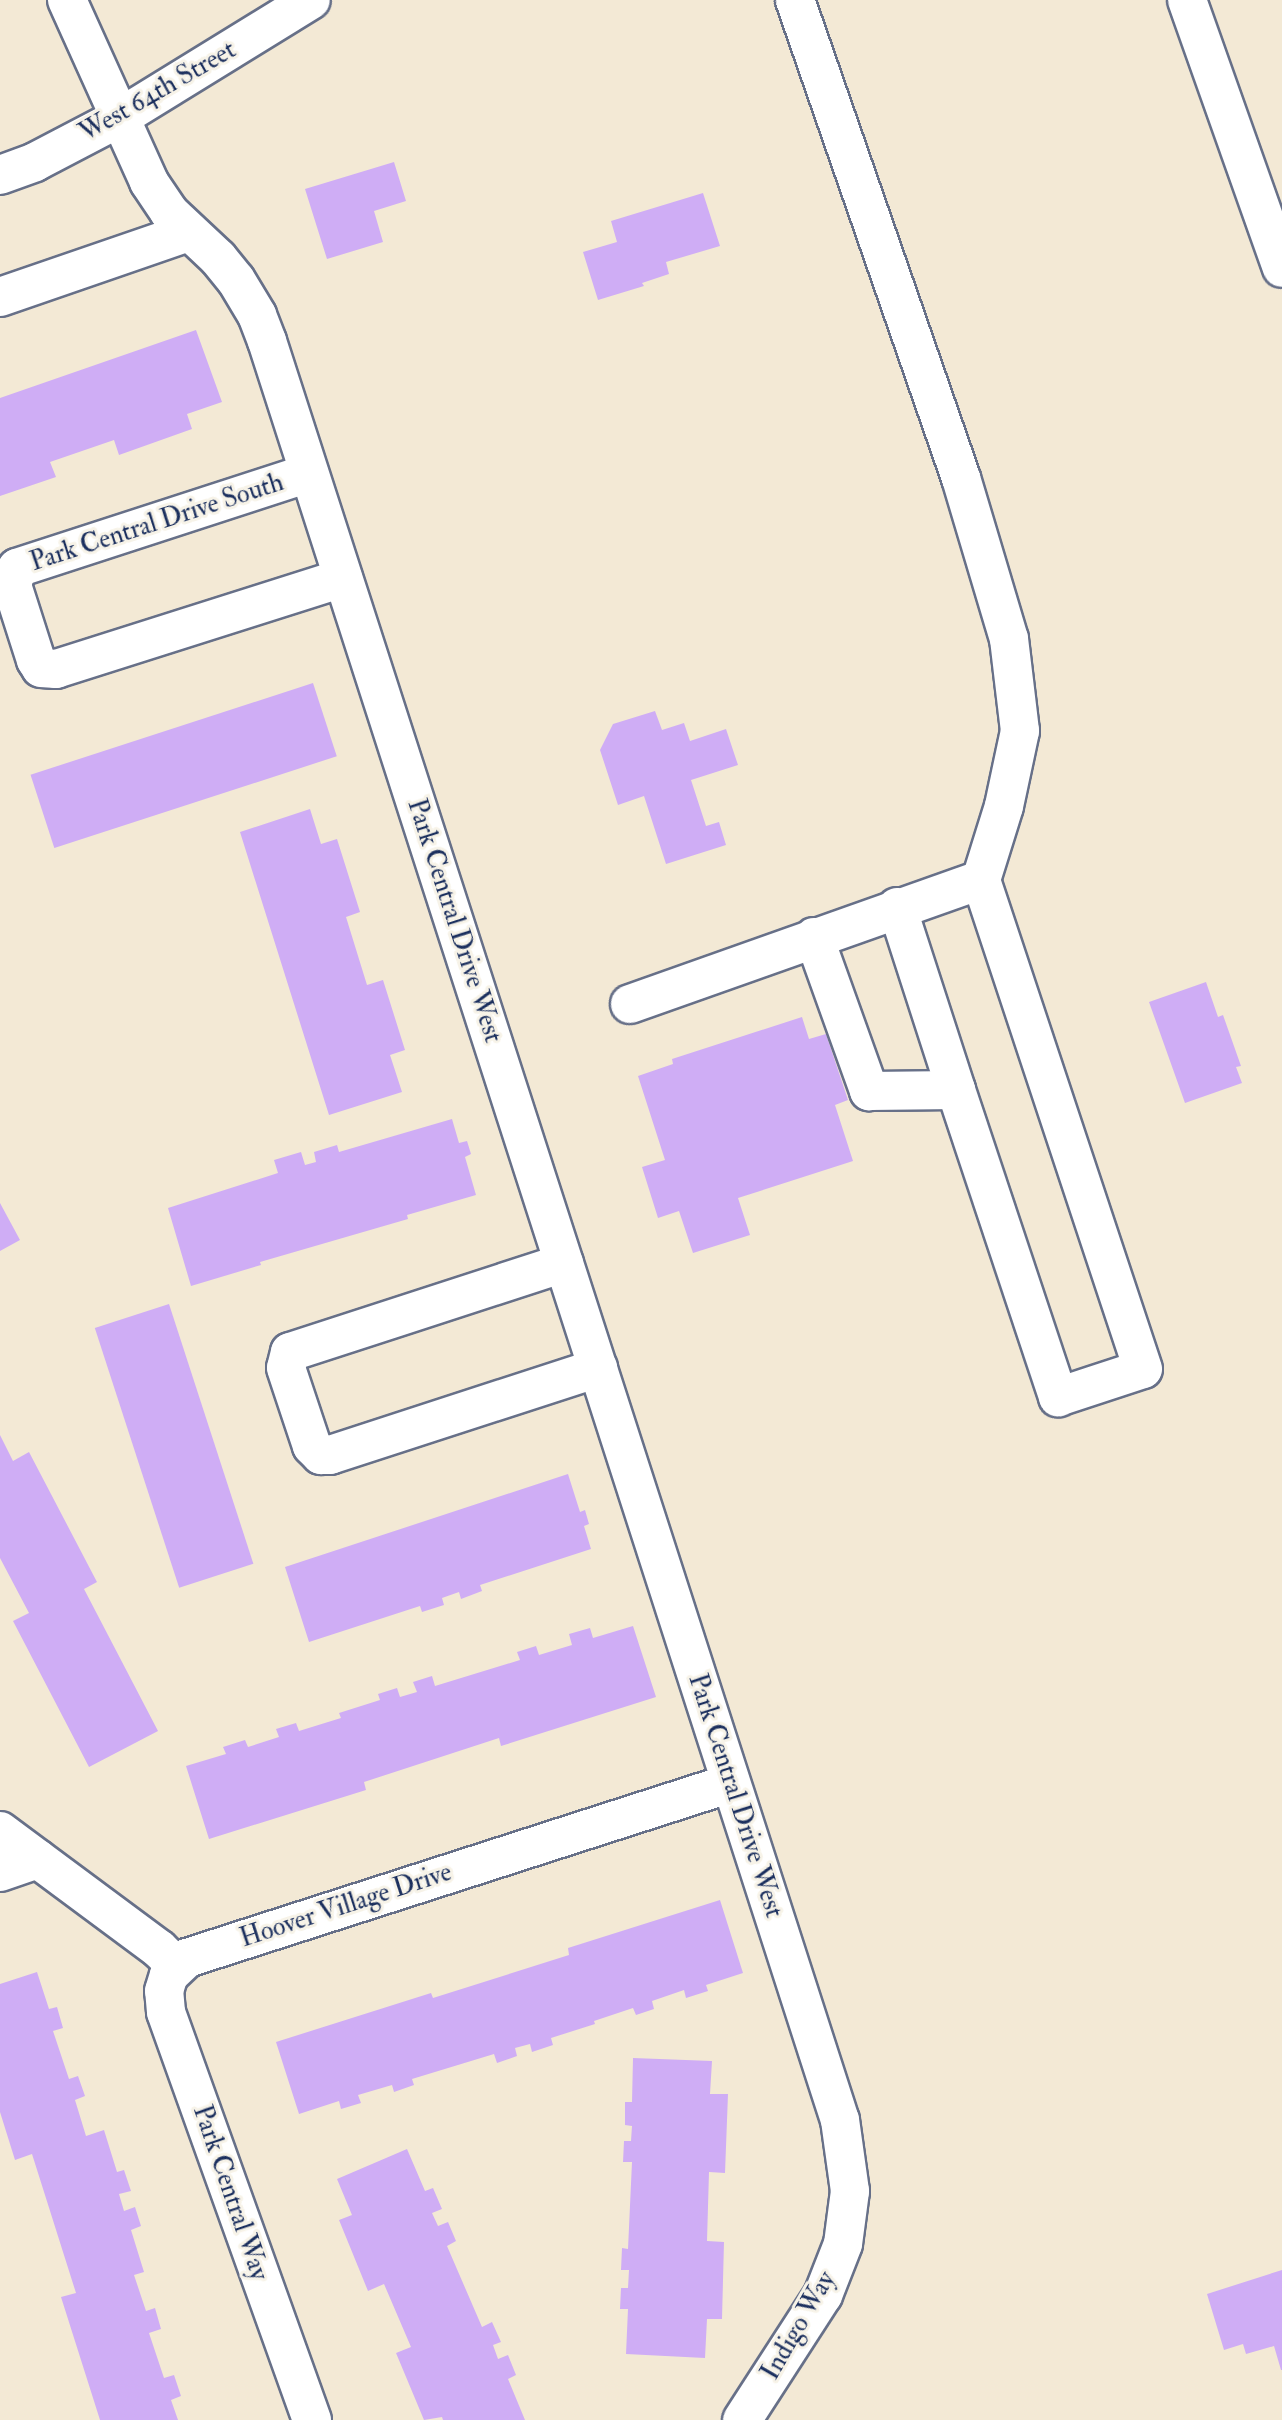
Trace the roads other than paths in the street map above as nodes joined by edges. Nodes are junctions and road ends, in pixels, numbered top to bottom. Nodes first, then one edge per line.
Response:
1 (66, 0) edge
2 (311, 0) edge
3 (795, 0) edge
4 (1186, 0) edge
5 (119, 118) junction
6 (0, 175) edge
7 (189, 232) junction
8 (1282, 268) edge
9 (0, 297) edge
10 (309, 473) junction
11 (343, 578) junction
12 (981, 880) junction
13 (897, 907) junction
14 (814, 937) junction
15 (630, 1004) dead end
16 (956, 1090) junction
17 (564, 1263) junction
18 (598, 1368) junction
19 (731, 1783) junction
20 (0, 1831) edge
21 (38, 1859) junction
22 (0, 1872) edge
23 (177, 1967) junction
24 (847, 2228) joint
25 (312, 2420) edge
26 (742, 2420) edge

1 - 5 street, Park Central Drive West
2 - 5 street, West 64th Street
3 - 12 street
4 - 8 street
5 - 6 street, West 64th Street
5 - 7 street, Park Central Drive West
7 - 9 street
7 - 10 street, Park Central Drive West
10 - 11 street, Park Central Drive West
10 - 11 street, Park Central Drive South
11 - 17 street, Park Central Drive West
12 - 13 street
12 - 16 street
13 - 14 street
13 - 16 street
14 - 15 street
14 - 16 street
17 - 18 street, Park Central Drive West
17 - 18 street
18 - 19 street, Park Central Drive West
19 - 23 street, Hoover Village Drive
19 - 24 street, Park Central Drive West
20 - 21 street
21 - 22 street
21 - 23 street
23 - 25 street, Park Central Way
24 - 26 street, Indigo Way

